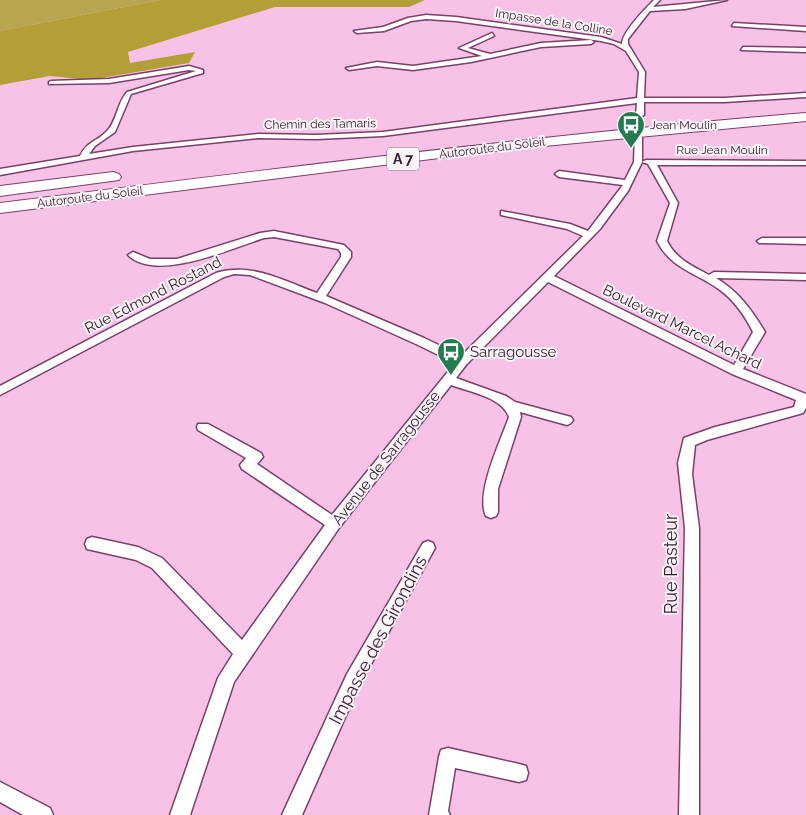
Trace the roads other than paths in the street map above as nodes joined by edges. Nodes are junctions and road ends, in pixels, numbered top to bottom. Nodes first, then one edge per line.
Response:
1 (657, 0) edge
2 (724, 0) edge
3 (650, 9) junction
4 (734, 25) dead end
5 (806, 30) edge
6 (357, 31) dead end
7 (492, 35) dead end
8 (601, 39) junction
9 (743, 49) dead end
10 (629, 50) junction
11 (806, 51) edge
12 (490, 56) junction
13 (349, 68) dead end
14 (51, 82) dead end
15 (806, 96) edge
16 (641, 100) junction
17 (806, 105) edge
18 (640, 114) tunnel mouth
19 (806, 117) edge
20 (638, 137) tunnel mouth
21 (339, 151) dead end
22 (84, 157) junction
23 (638, 162) junction
24 (651, 162) junction
25 (806, 163) edge
26 (0, 172) edge
27 (559, 174) dead end
28 (123, 176) dead end
29 (628, 182) junction
30 (0, 191) edge
31 (0, 208) edge
32 (504, 213) dead end
33 (589, 235) junction
34 (762, 240) dead end
35 (806, 241) edge
36 (133, 255) dead end
37 (714, 275) dead end
38 (547, 277) junction
39 (806, 277) edge
40 (320, 297) junction
41 (462, 362) junction
42 (736, 371) junction
43 (448, 379) junction
44 (0, 391) edge
45 (804, 398) edge
46 (511, 405) junction
47 (568, 420) dead end
48 (203, 427) dead end
49 (492, 512) dead end
50 (334, 524) junction
51 (92, 544) dead end
52 (428, 548) dead end
53 (243, 653) junction
54 (519, 773) dead end
55 (0, 792) edge
56 (43, 815) edge
57 (180, 815) edge
58 (292, 815) edge
59 (440, 815) edge
60 (689, 815) edge

1 - 3 street
2 - 3 street
3 - 10 street
4 - 5 street
6 - 8 street, Impasse de la Colline
7 - 12 street
8 - 10 street, Impasse de la Colline
8 - 12 street
9 - 11 street
10 - 16 street
12 - 13 street
14 - 22 street
15 - 16 street, Chemin des Tamaris
16 - 18 street
16 - 22 street, Chemin des Tamaris
17 - 21 highway, Autoroute du Soleil / A 7
19 - 31 highway, Autoroute du Soleil / A 7
20 - 23 street, Avenue de Sarragousse
22 - 26 street, Chemin des Tamaris
23 - 24 street, Rue Jean Moulin
23 - 29 street, Avenue de Sarragousse
24 - 25 street, Rue Jean Moulin
24 - 42 street
27 - 29 street
28 - 30 highway, Autoroute du Soleil
29 - 33 street, Avenue de Sarragousse
32 - 33 street
33 - 38 street, Avenue de Sarragousse
34 - 35 street
36 - 40 street
37 - 39 street
38 - 41 street, Avenue de Sarragousse
38 - 42 street, Boulevard Marcel Achard
40 - 41 street, Rue Edmond Rostand
40 - 44 street, Rue Edmond Rostand
41 - 43 street, Avenue de Sarragousse
42 - 45 street, Boulevard Marcel Achard
43 - 46 street
43 - 50 street, Avenue de Sarragousse
45 - 60 street, Rue Pasteur
46 - 47 street
46 - 49 street
48 - 50 street
50 - 53 street, Avenue de Sarragousse
51 - 53 street
52 - 58 street, Impasse des Girondins
53 - 57 street, Avenue de Sarragousse
54 - 59 street
55 - 56 street

